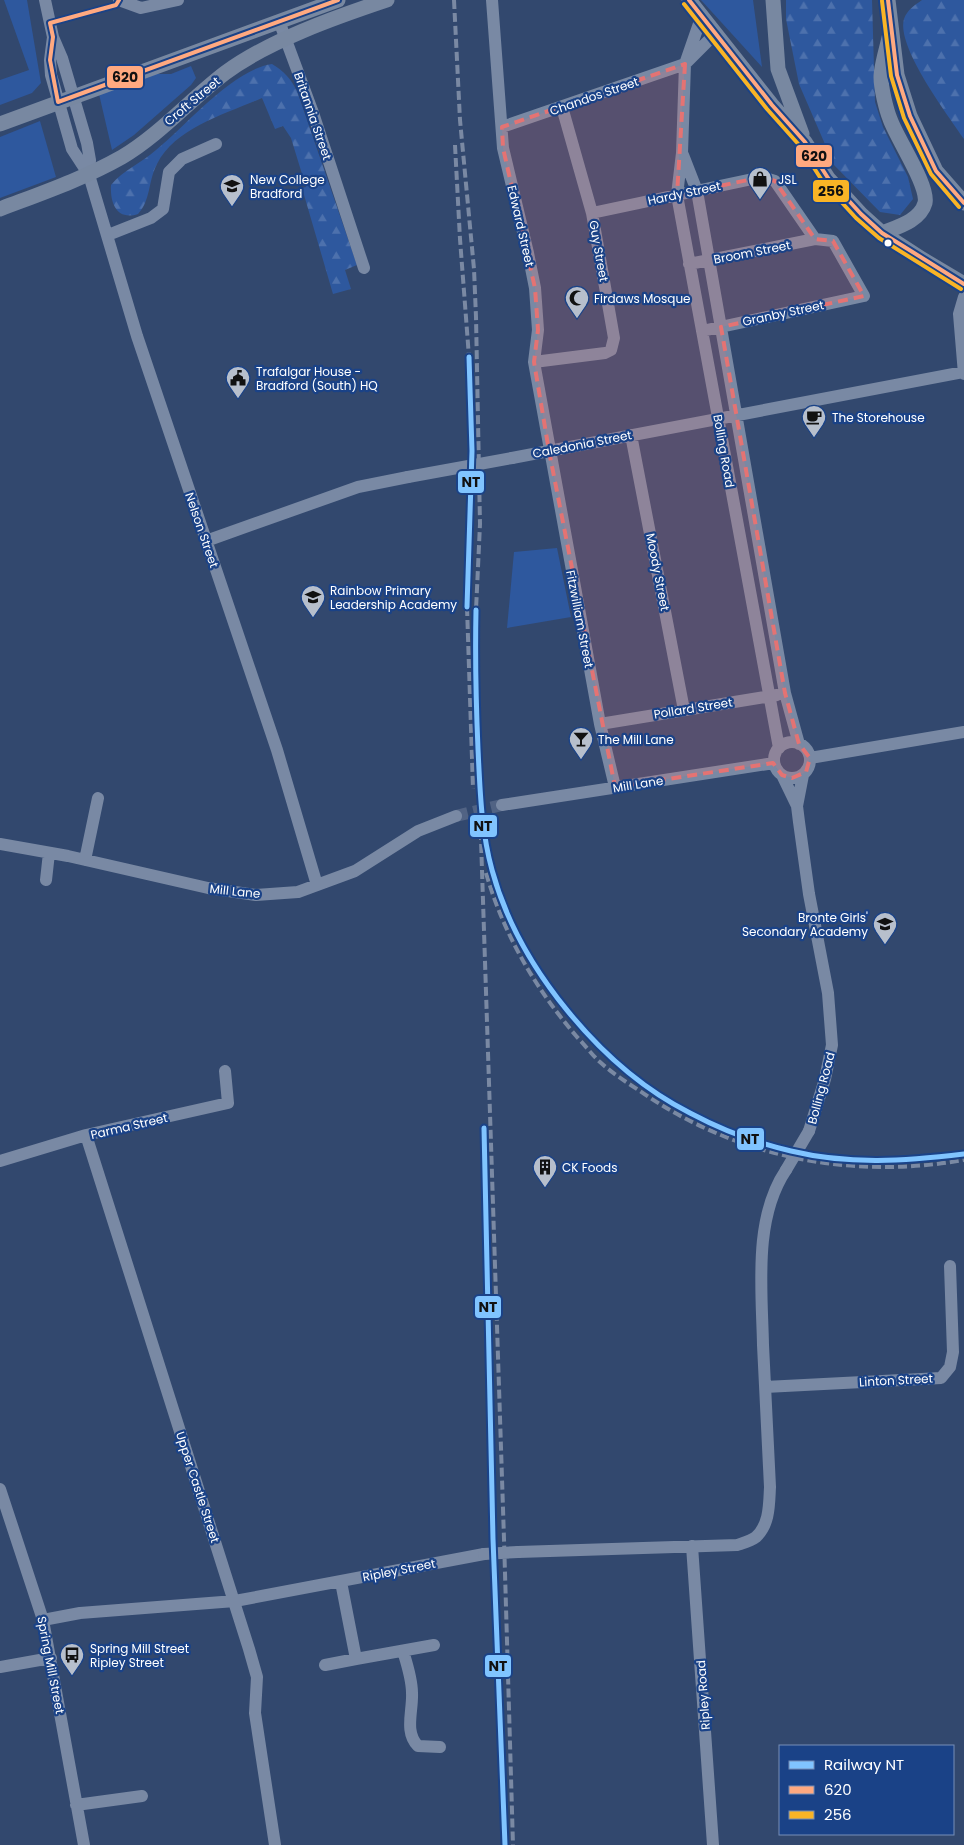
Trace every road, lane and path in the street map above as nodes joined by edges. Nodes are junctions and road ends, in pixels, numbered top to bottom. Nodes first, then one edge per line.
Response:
1 (45, 0) edge
2 (120, 0) edge
3 (178, 0) edge
4 (338, 0) edge
5 (387, 0) edge
6 (492, 0) edge
7 (689, 0) edge
8 (773, 0) edge
9 (889, 3) edge
10 (702, 15) junction
11 (279, 21) junction
12 (891, 28) junction
13 (716, 33) junction
14 (53, 37) junction
15 (286, 39) junction
16 (686, 64) junction
17 (74, 96) junction
18 (58, 102) junction
19 (562, 107) junction
20 (0, 124) edge
21 (502, 127) junction
22 (805, 142) junction
23 (216, 144) dead end
24 (682, 153) junction
25 (89, 175) junction
26 (697, 190) junction
27 (677, 195) junction
28 (964, 203) edge
29 (0, 209) edge
30 (592, 212) junction
31 (882, 233) junction
32 (108, 235) junction
33 (815, 240) junction
34 (709, 260) junction
35 (689, 264) junction
36 (364, 268) dead end
37 (964, 284) edge
38 (964, 297) edge
39 (721, 327) junction
40 (702, 331) junction
41 (534, 362) junction
42 (964, 373) edge
43 (736, 415) junction
44 (718, 418) junction
45 (632, 435) junction
46 (549, 450) junction
47 (206, 542) junction
48 (786, 693) junction
49 (769, 696) junction
50 (684, 710) junction
51 (600, 724) junction
52 (964, 732) edge
53 (800, 744) junction
54 (779, 748) junction
55 (810, 758) junction
56 (774, 763) junction
57 (782, 775) junction
58 (802, 775) junction
59 (615, 787) junction
60 (98, 798) dead end
61 (502, 805) tunnel mouth
62 (797, 806) junction
63 (456, 816) tunnel mouth
64 (0, 844) edge
65 (49, 852) junction
66 (86, 860) junction
67 (46, 880) dead end
68 (317, 884) junction
69 (225, 1071) dead end
70 (86, 1135) junction
71 (0, 1161) edge
72 (950, 1266) dead end
73 (765, 1387) junction
74 (0, 1490) edge
75 (755, 1537) joint
76 (692, 1546) junction
77 (341, 1582) junction
78 (235, 1601) junction
79 (43, 1620) junction
80 (434, 1645) dead end
81 (403, 1650) junction
82 (51, 1658) junction
83 (356, 1659) junction
84 (325, 1666) dead end
85 (0, 1667) edge
86 (440, 1747) dead end
87 (142, 1796) dead end
88 (76, 1804) junction
89 (84, 1845) edge
90 (275, 1845) edge
91 (713, 1845) edge

1 - 14 street, Nelson Street
2 - 3 street
4 - 11 main road
5 - 15 main road, Croft Street
6 - 21 street, Edward Street
7 - 10 main road
8 - 22 main road
9 - 12 main road
10 - 13 main road
10 - 16 street, Bolling Road
11 - 15 street, Britannia Street
11 - 17 main road
12 - 28 main road
12 - 31 main road
13 - 16 street
13 - 22 main road
14 - 17 street, Nelson Street
14 - 18 street, Nelson Street
15 - 25 main road, Croft Street
15 - 36 street, Britannia Street
16 - 19 street, Chandos Street
16 - 24 street, Bolling Road
17 - 18 main road
17 - 25 street, Nelson Street
18 - 20 main road
18 - 25 street, Nelson Street
19 - 21 street, Chandos Street
19 - 30 street, Guy Street
21 - 41 street, Edward Street
22 - 31 main road
23 - 32 street
24 - 26 street, Bolling Road
24 - 27 street, Bolling Road
25 - 29 main road, Croft Street
25 - 32 street, Nelson Street
26 - 27 street, Hardy Street
26 - 33 street, Hardy Street
26 - 34 street, Bolling Road
27 - 30 street, Hardy Street
27 - 35 street, Bolling Road
30 - 41 street, Guy Street
31 - 37 main road
32 - 47 street, Nelson Street
33 - 34 street, Broom Street
33 - 39 street, Granby Street
34 - 35 street, Broom Street
34 - 39 street, Bolling Road
35 - 40 street, Bolling Road
38 - 42 street
39 - 40 street, Granby Street
39 - 43 street, Bolling Road
40 - 44 street, Bolling Road
41 - 46 street, Edward Street
42 - 43 street, Caledonia Street
43 - 44 street, Caledonia Street
43 - 48 street, Bolling Road
44 - 45 street, Caledonia Street
44 - 49 street, Bolling Road
45 - 46 street, Caledonia Street
45 - 50 street, Moody Street
46 - 47 street, Caledonia Street, bridge
46 - 51 street, Fitzwilliam Street
47 - 68 street, Nelson Street
48 - 49 street, Pollard Street
48 - 53 street, Bolling Road
49 - 50 street, Pollard Street
49 - 54 street, Bolling Road
50 - 51 street, Pollard Street
51 - 59 street, Fitzwilliam Street
52 - 55 street
53 - 54 street
53 - 55 street
54 - 56 street
55 - 58 street
56 - 57 street
56 - 59 street, Mill Lane
57 - 58 street
57 - 62 street, Bolling Road
58 - 62 street, Bolling Road
59 - 61 street, Mill Lane
60 - 66 street
62 - 73 street, Bolling Road, bridge
63 - 68 street, Mill Lane
64 - 65 street, Mill Lane
65 - 66 street, Mill Lane
65 - 67 street
66 - 68 street, Mill Lane
69 - 70 street, Parma Street
70 - 71 street, Parma Street
70 - 78 street, Upper Castle Street
72 - 73 street, Linton Street
73 - 75 street, Bolling Road
74 - 79 street, Spring Mill Street
75 - 76 street, Ripley Street
76 - 77 street, Ripley Street, bridge
76 - 91 street, Ripley Road
77 - 78 street, Ripley Street
77 - 83 street
78 - 79 street, Ripley Street
78 - 90 street, Upper Castle Street
79 - 82 street, Spring Mill Street
80 - 81 street
81 - 83 street
81 - 86 street
82 - 85 street
82 - 88 street, Spring Mill Street
83 - 84 street
87 - 88 street
88 - 89 street, Spring Mill Street

